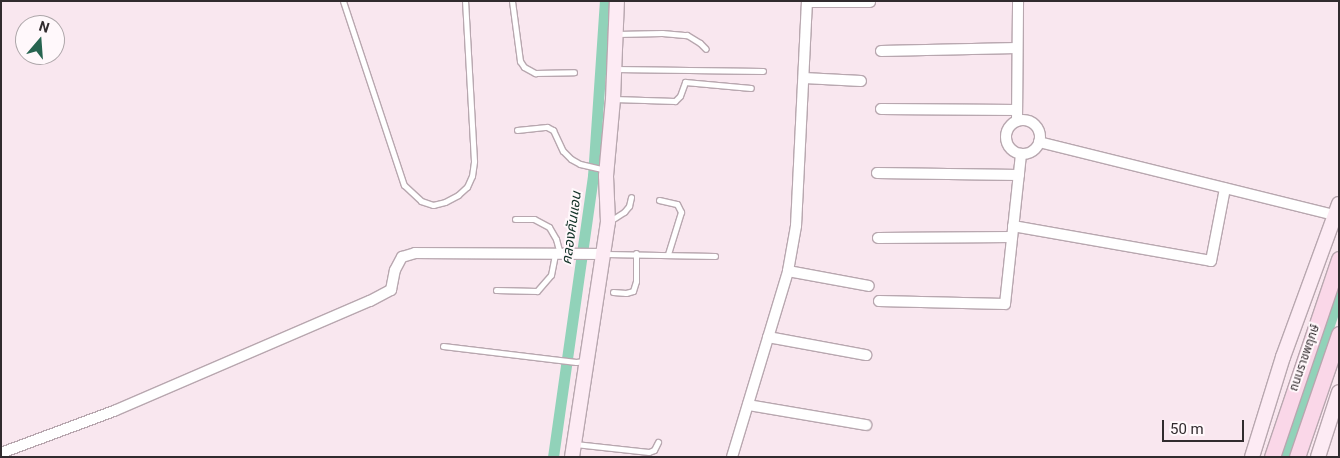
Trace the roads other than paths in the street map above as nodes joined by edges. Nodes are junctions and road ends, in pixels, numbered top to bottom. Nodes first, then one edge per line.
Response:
1 (343, 1) edge
2 (465, 1) edge
3 (512, 1) edge
4 (617, 1) edge
5 (1018, 1) edge
6 (807, 2) edge
7 (870, 2) edge
8 (616, 34) junction
9 (1017, 48) junction
10 (706, 50) dead end
11 (881, 51) dead end
12 (615, 69) junction
13 (763, 71) dead end
14 (574, 72) dead end
15 (804, 78) junction
16 (861, 81) dead end
17 (751, 88) dead end
18 (613, 99) junction
19 (882, 110) dead end
20 (1017, 110) junction
21 (1017, 121) junction
22 (518, 130) dead end
23 (1039, 142) junction
24 (1021, 154) junction
25 (602, 169) junction
26 (877, 173) dead end
27 (1019, 175) junction
28 (1225, 188) junction
29 (631, 197) dead end
30 (659, 200) dead end
31 (1337, 210) edge
32 (515, 219) dead end
33 (608, 222) junction
34 (1013, 226) junction
35 (878, 238) dead end
36 (1012, 238) junction
37 (636, 253) junction
38 (560, 254) junction
39 (602, 254) junction
40 (668, 254) junction
41 (714, 256) dead end
42 (1339, 259) edge
43 (788, 271) junction
44 (869, 286) dead end
45 (496, 290) dead end
46 (613, 292) dead end
47 (880, 301) dead end
48 (1339, 334) edge
49 (768, 337) junction
50 (443, 346) dead end
51 (866, 355) dead end
52 (582, 361) junction
53 (1339, 392) edge
54 (748, 404) junction
55 (866, 425) dead end
56 (658, 442) dead end
57 (573, 450) edge
58 (1, 453) edge
59 (732, 457) edge
60 (1252, 457) edge
61 (1272, 457) edge
62 (1297, 457) edge
63 (1318, 457) edge

1 - 2 lane
3 - 14 lane
4 - 8 street
5 - 9 street
6 - 7 street
6 - 15 street
8 - 10 lane
8 - 12 street
9 - 11 street
9 - 20 street
12 - 13 lane
12 - 18 street
15 - 16 street
15 - 43 street
17 - 18 lane
18 - 25 street
19 - 20 street
20 - 21 street
21 - 23 street
21 - 24 street
22 - 25 lane
23 - 24 street
23 - 28 street
24 - 27 street
25 - 33 street
26 - 27 street
27 - 34 street
28 - 31 street
28 - 34 street
29 - 33 lane
30 - 40 lane
31 - 60 street
32 - 38 lane
33 - 39 street
34 - 36 street
35 - 36 street
36 - 47 street
37 - 39 lane
37 - 40 lane
37 - 46 lane
38 - 39 street
38 - 45 lane
38 - 58 street
39 - 52 street
40 - 41 lane
42 - 61 main road, ถนนราชพฤกษ์
43 - 44 street
43 - 49 street
48 - 62 main road, ถนนราชพฤกษ์
49 - 51 street
49 - 54 street
50 - 52 lane
52 - 57 street
53 - 63 street
54 - 55 street
54 - 59 street
56 - 57 lane

